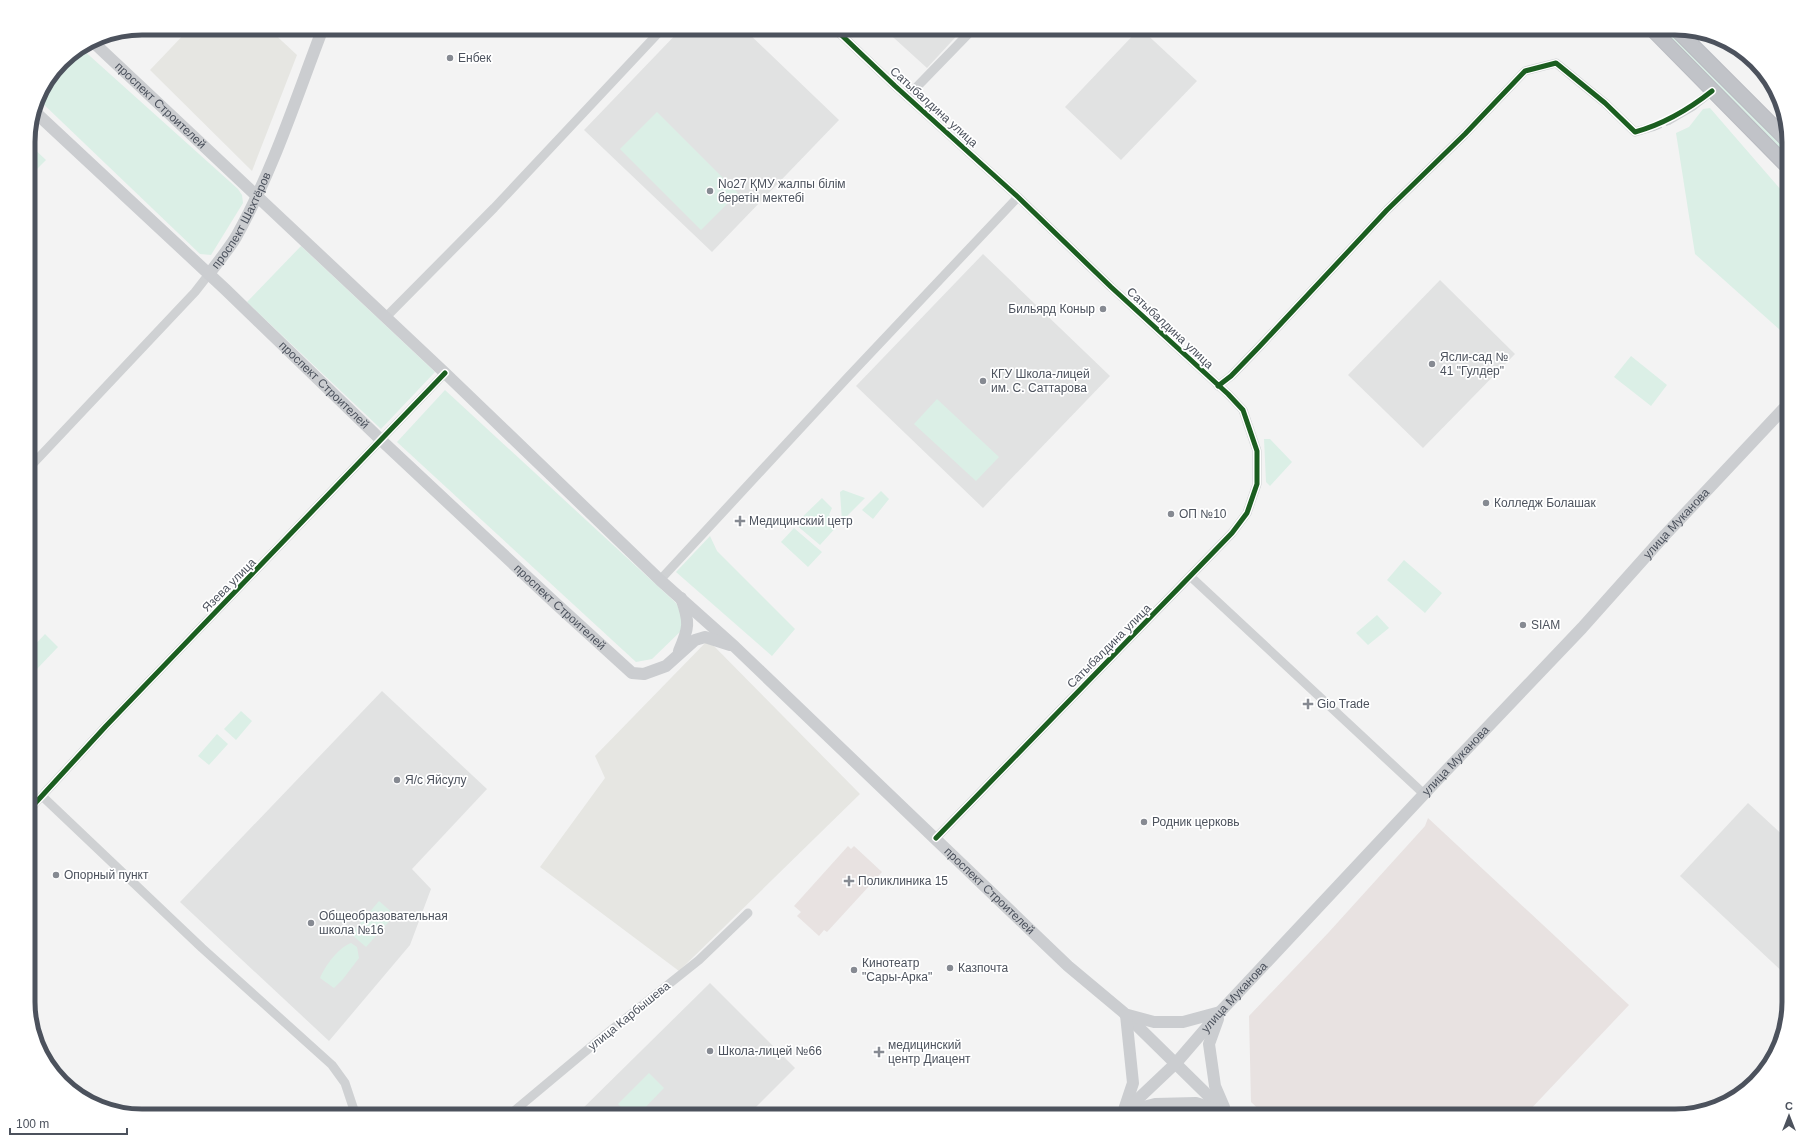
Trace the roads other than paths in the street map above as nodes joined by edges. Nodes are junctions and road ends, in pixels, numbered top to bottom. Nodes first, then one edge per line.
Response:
1 (320, 35) edge
2 (656, 35) edge
3 (841, 35) edge
4 (967, 35) edge
5 (1658, 35) edge
6 (1683, 35) edge
7 (97, 45) edge
8 (1712, 91) junction
9 (907, 97) junction
10 (39, 116) edge
11 (1669, 120) tunnel mouth
12 (1652, 127) tunnel mouth
13 (1782, 135) edge
14 (1782, 161) edge
15 (256, 195) junction
16 (1018, 197) junction
17 (209, 274) junction
18 (386, 317) junction
19 (445, 373) junction
20 (1218, 386) junction
21 (1782, 410) edge
22 (381, 440) junction
23 (35, 462) edge
24 (1191, 576) junction
25 (660, 580) junction
26 (681, 598) junction
27 (735, 647) junction
28 (677, 656) junction
29 (1424, 794) junction
30 (42, 796) junction
31 (35, 804) edge
32 (936, 838) junction
33 (748, 913) dead end
34 (1220, 1012) junction
35 (1126, 1015) junction
36 (1176, 1063) junction
37 (354, 1109) edge
38 (516, 1109) edge
39 (1124, 1109) edge
40 (1127, 1109) edge
41 (1138, 1109) edge
42 (1212, 1109) edge
43 (1222, 1109) edge
44 (1225, 1109) edge

1 - 15 main road, проспект Шахтёров
2 - 18 street
3 - 9 street, Сатыбалдина улица
4 - 9 street
5 - 8 highway
6 - 13 highway
7 - 15 main road, проспект Строителей
8 - 11 street
8 - 14 highway
9 - 16 street, Сатыбалдина улица
10 - 17 main road, проспект Строителей
12 - 20 street
15 - 17 main road, проспект Шахтёров
15 - 18 main road, проспект Строителей
16 - 20 street, Сатыбалдина улица
16 - 25 street
17 - 22 main road, проспект Строителей
17 - 23 street, проспект Шахтёров
18 - 19 main road, проспект Строителей
19 - 22 street, Язева улица
19 - 25 main road, проспект Строителей
20 - 24 street, Сатыбалдина улица
21 - 29 main road, улица Муканова
22 - 28 main road, проспект Строителей
22 - 30 street, Язева улица
24 - 29 street
24 - 32 street, Сатыбалдина улица
25 - 26 main road, проспект Строителей
26 - 27 main road, проспект Строителей
26 - 28 main road
27 - 28 main road, проспект Строителей
27 - 32 main road, проспект Строителей
29 - 34 main road, улица Муканова
30 - 31 street, Язева улица
30 - 37 street
32 - 35 main road, проспект Строителей
33 - 38 street, улица Карбышева
34 - 35 main road
34 - 36 main road, улица Муканова
34 - 44 main road
35 - 36 main road, проспект Строителей
35 - 39 main road
36 - 40 main road, улица Муканова
36 - 43 main road, проспект Строителей
41 - 42 main road

